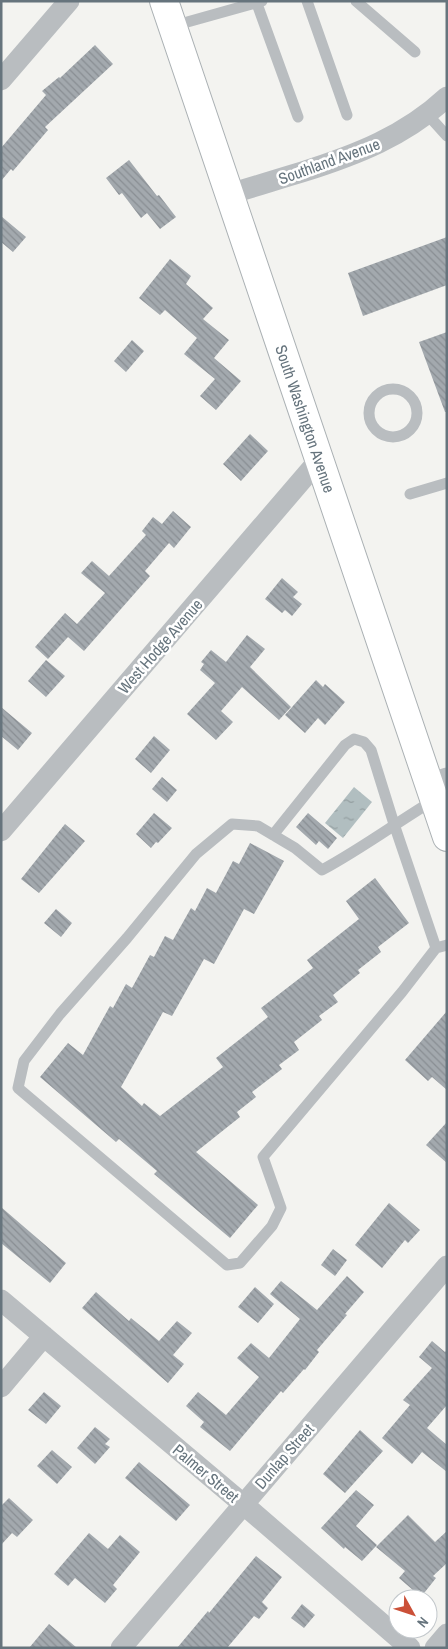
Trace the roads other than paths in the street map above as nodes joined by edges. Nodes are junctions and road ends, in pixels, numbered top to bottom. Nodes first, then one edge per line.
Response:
1 (70, 1) edge
2 (307, 1) edge
3 (356, 1) edge
4 (258, 2) edge
5 (168, 14) edge
6 (415, 52) dead end
7 (1, 80) edge
8 (447, 97) edge
9 (428, 114) junction
10 (347, 115) dead end
11 (298, 117) dead end
12 (447, 136) edge
13 (229, 194) junction
14 (370, 403) joint
15 (319, 460) junction
16 (447, 484) edge
17 (410, 494) dead end
18 (437, 787) edge
19 (394, 824) junction
20 (1, 832) edge
21 (274, 835) junction
22 (447, 837) edge
23 (441, 947) edge
24 (447, 1266) edge
25 (1, 1300) edge
26 (44, 1336) junction
27 (1, 1387) edge
28 (243, 1504) junction
29 (447, 1634) edge
30 (121, 1648) edge
31 (410, 1648) edge
32 (436, 1648) edge

1 - 7 street
2 - 10 lane
3 - 6 lane
4 - 5 lane
4 - 11 lane
5 - 13 street, South Washington Avenue
8 - 9 street, Southland Avenue
9 - 12 lane
9 - 13 street, Southland Avenue
13 - 15 street, South Washington Avenue
14 - 14 lane
15 - 18 street, South Washington Avenue
15 - 20 street, West Hodge Avenue
16 - 17 lane
18 - 19 lane
18 - 22 street, South Washington Avenue
19 - 21 lane
19 - 21 lane
19 - 23 lane
21 - 23 lane
24 - 28 street, Dunlap Street
25 - 26 street, Palmer Street
26 - 27 street
26 - 28 street, Palmer Street
28 - 30 street, Dunlap Street
28 - 31 street, Palmer Street
29 - 32 street

